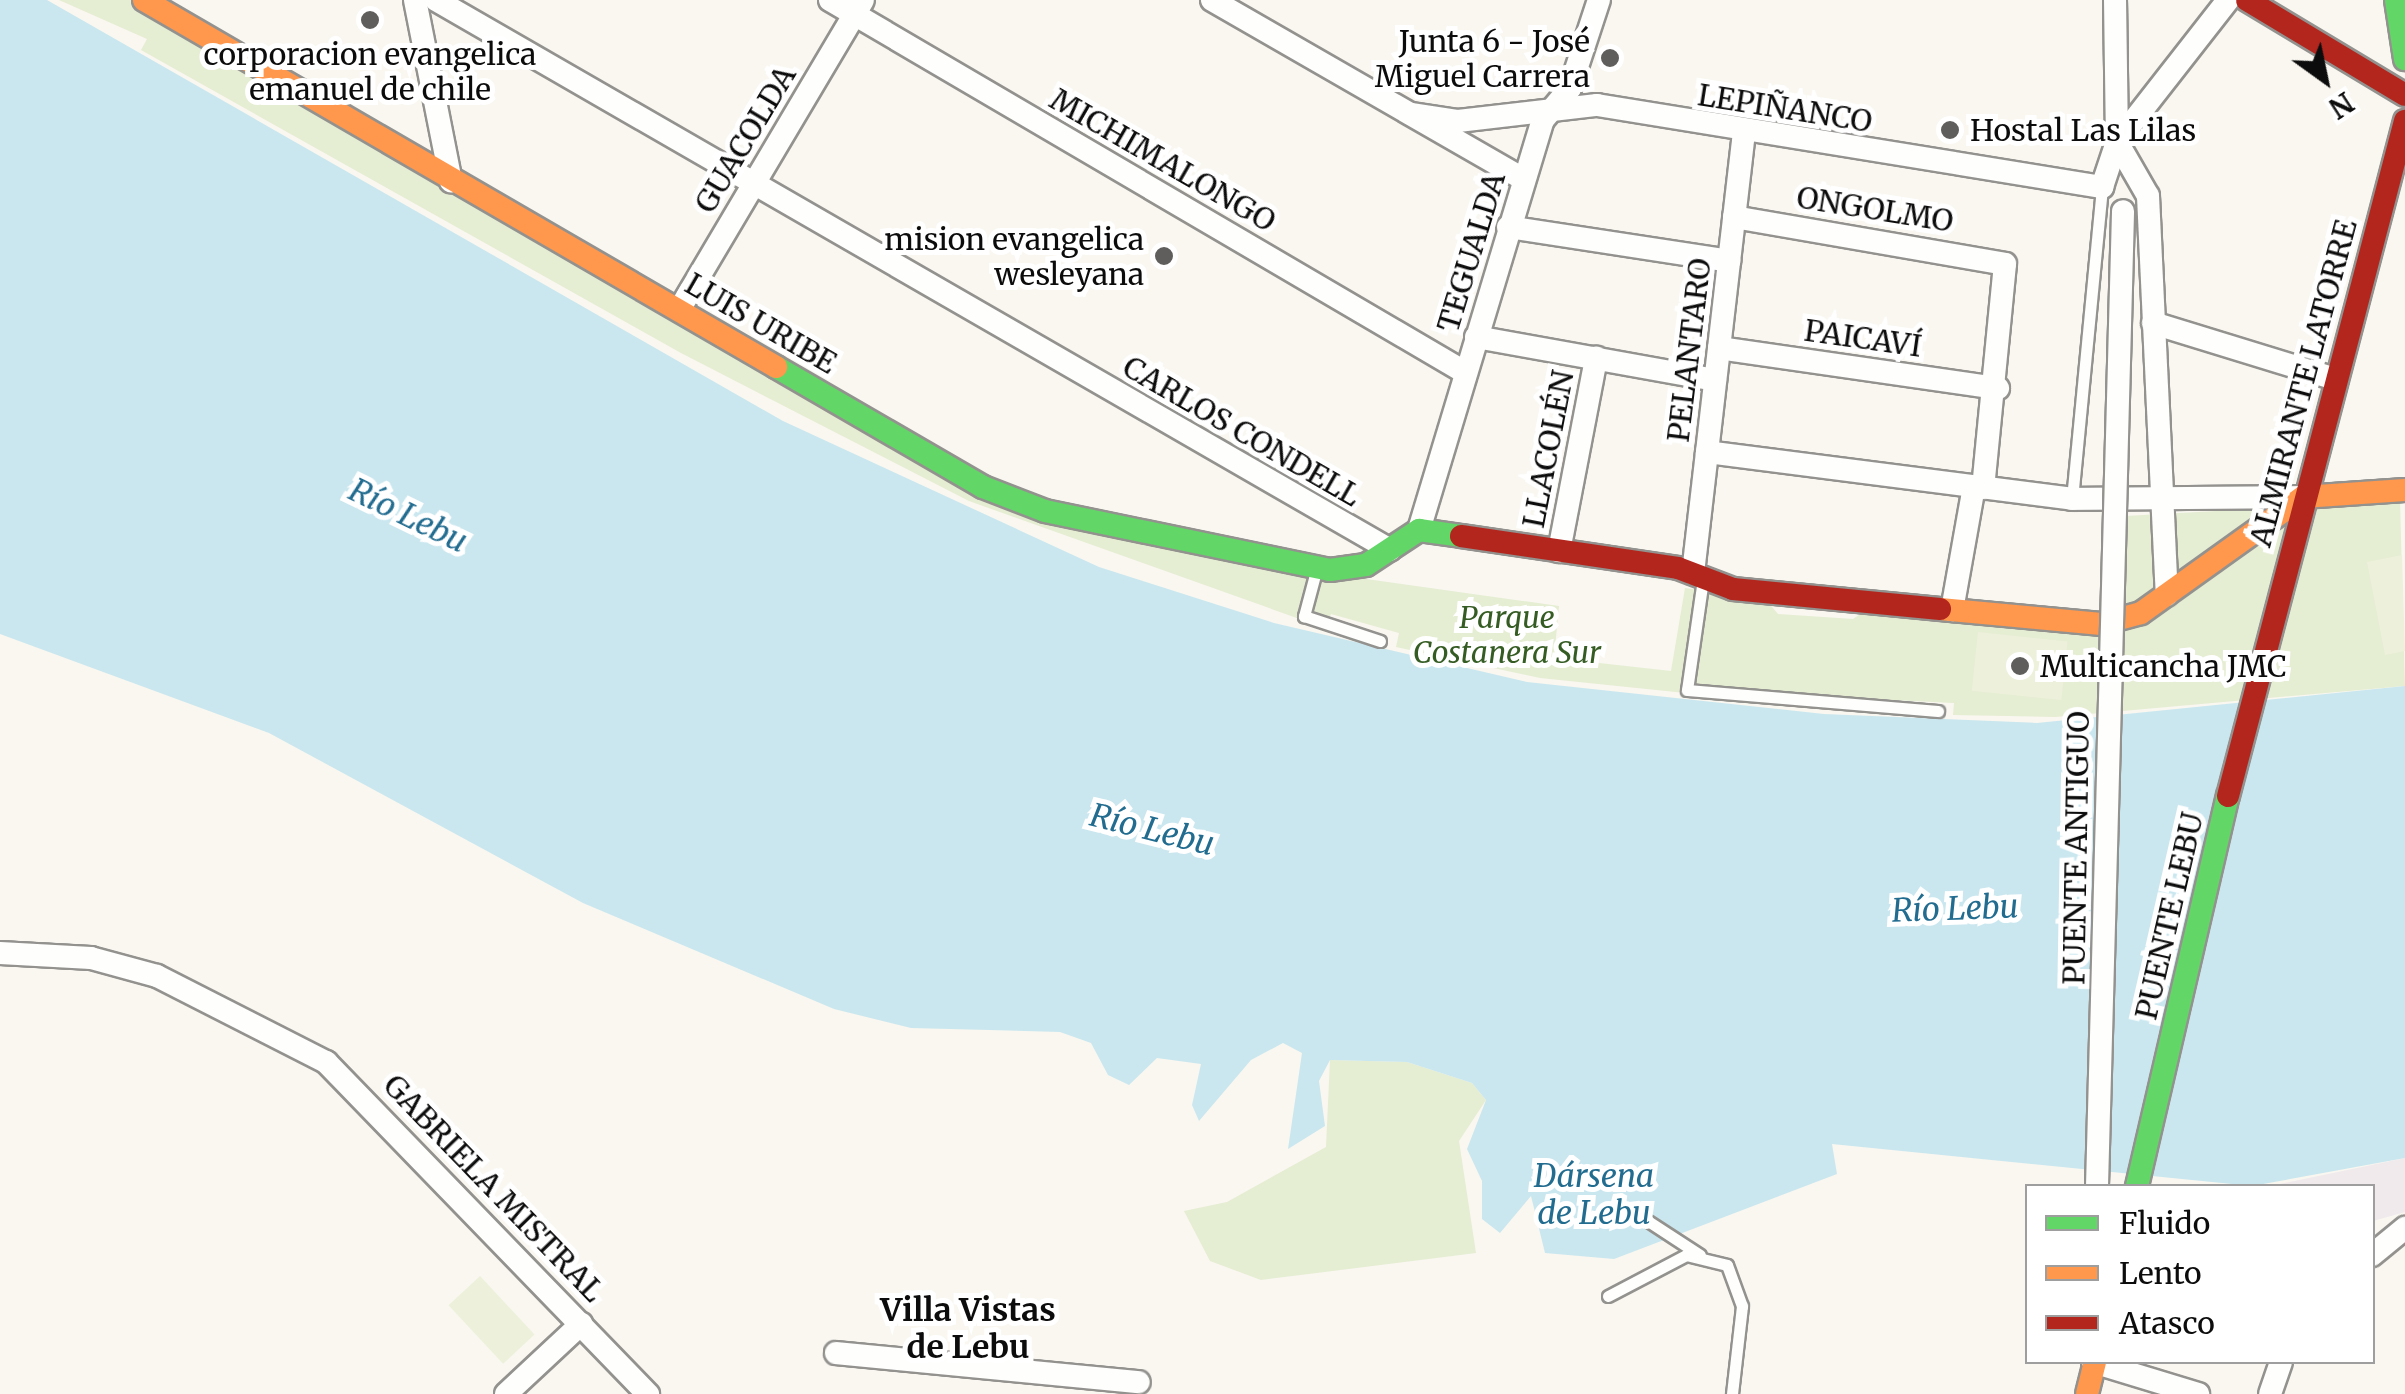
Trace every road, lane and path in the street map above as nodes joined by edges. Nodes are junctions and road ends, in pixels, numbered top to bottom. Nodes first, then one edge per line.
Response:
1 (144, 0) edge
2 (416, 0) edge
3 (436, 0) edge
4 (830, 0) edge
5 (1212, 0) edge
6 (1600, 0) edge
7 (2115, 0) edge
8 (2228, 0) edge
9 (2247, 0) edge
10 (2396, 0) edge
11 (859, 7) edge
12 (2405, 59) edge
13 (2405, 95) edge
14 (1558, 104) junction
15 (1411, 114) junction
16 (2405, 121) edge
17 (1744, 133) junction
18 (2117, 142) junction
19 (1524, 179) junction
20 (450, 181) junction
21 (753, 183) junction
22 (2106, 183) junction
23 (1734, 218) junction
24 (1508, 227) junction
25 (1729, 261) junction
26 (678, 310) junction
27 (2153, 323) junction
28 (1476, 337) junction
29 (1719, 348) junction
30 (1596, 358) junction
31 (1466, 373) junction
32 (2335, 379) junction
33 (1715, 380) junction
34 (1998, 388) junction
35 (1707, 452) junction
36 (1978, 487) junction
37 (2405, 490) edge
38 (2303, 496) junction
39 (2072, 500) junction
40 (2158, 502) junction
41 (1419, 530) junction
42 (1390, 550) junction
43 (1558, 551) junction
44 (1317, 568) junction
45 (1698, 576) junction
46 (2168, 595) junction
47 (1952, 610) junction
48 (1380, 641) dead end
49 (2259, 660) joint
50 (1938, 711) dead end
51 (0, 952) edge
52 (2097, 1184) edge
53 (2137, 1184) edge
54 (1648, 1221) dead end
55 (2405, 1228) edge
56 (2375, 1253) edge
57 (1700, 1254) junction
58 (1608, 1296) dead end
59 (581, 1324) junction
60 (836, 1353) dead end
61 (2094, 1364) edge
62 (2280, 1364) edge
63 (1139, 1382) dead end
64 (995, 1383) edge
65 (506, 1394) edge
66 (648, 1394) edge
67 (1732, 1394) edge
68 (2087, 1394) edge
69 (2198, 1394) edge
70 (2270, 1394) edge

1 - 20 street, LUIS URIBE
2 - 20 street
3 - 21 street, CARLOS CONDELL
4 - 11 street, MICHIMALONGO
5 - 15 street, LEPIÑANCO
6 - 14 street, TEGUALDA
7 - 18 street
8 - 18 street
9 - 13 street
10 - 12 street
11 - 21 street, GUACOLDA
11 - 31 street, MICHIMALONGO
14 - 15 street, LEPIÑANCO
14 - 17 street, LEPIÑANCO
14 - 19 street, TEGUALDA
15 - 19 street, LEPIÑANCO
16 - 32 street, ALMIRANTE LATORRE
17 - 22 street, LEPIÑANCO
17 - 23 street, PELANTARO
18 - 22 street
18 - 27 street
19 - 24 street, TEGUALDA
20 - 26 street, LUIS URIBE
21 - 26 street, GUACOLDA
21 - 42 street, CARLOS CONDELL
22 - 39 lane
22 - 52 street, PUENTE ANTIGUO, bridge
23 - 25 street, PELANTARO
23 - 34 street, ONGOLMO
24 - 25 street
24 - 28 street, TEGUALDA
25 - 29 street, PELANTARO
26 - 44 street, LUIS URIBE
27 - 32 street
27 - 40 street
28 - 30 street
28 - 31 street, TEGUALDA
29 - 33 street, PELANTARO
29 - 34 street, PAICAVÍ
30 - 33 street
30 - 43 street, LLACOLÉN
31 - 41 street, TEGUALDA
32 - 38 street, ALMIRANTE LATORRE
33 - 35 street, PELANTARO
34 - 36 street
35 - 36 street
35 - 45 street, PELANTARO
36 - 39 street
36 - 47 street
37 - 38 street
38 - 40 street
38 - 46 street
38 - 49 street, ALMIRANTE LATORRE
39 - 40 street
40 - 46 street
41 - 42 street
41 - 43 street
42 - 44 street, LUIS URIBE
43 - 45 street
44 - 48 lane
45 - 47 street
45 - 50 lane
46 - 47 street
49 - 53 street, PUENTE LEBU
51 - 59 street, GABRIELA MISTRAL
54 - 57 lane
55 - 56 street
57 - 58 lane
57 - 67 lane
59 - 65 street
59 - 66 street, GABRIELA MISTRAL
60 - 64 street
61 - 68 street
61 - 69 street
62 - 70 street
63 - 64 street

